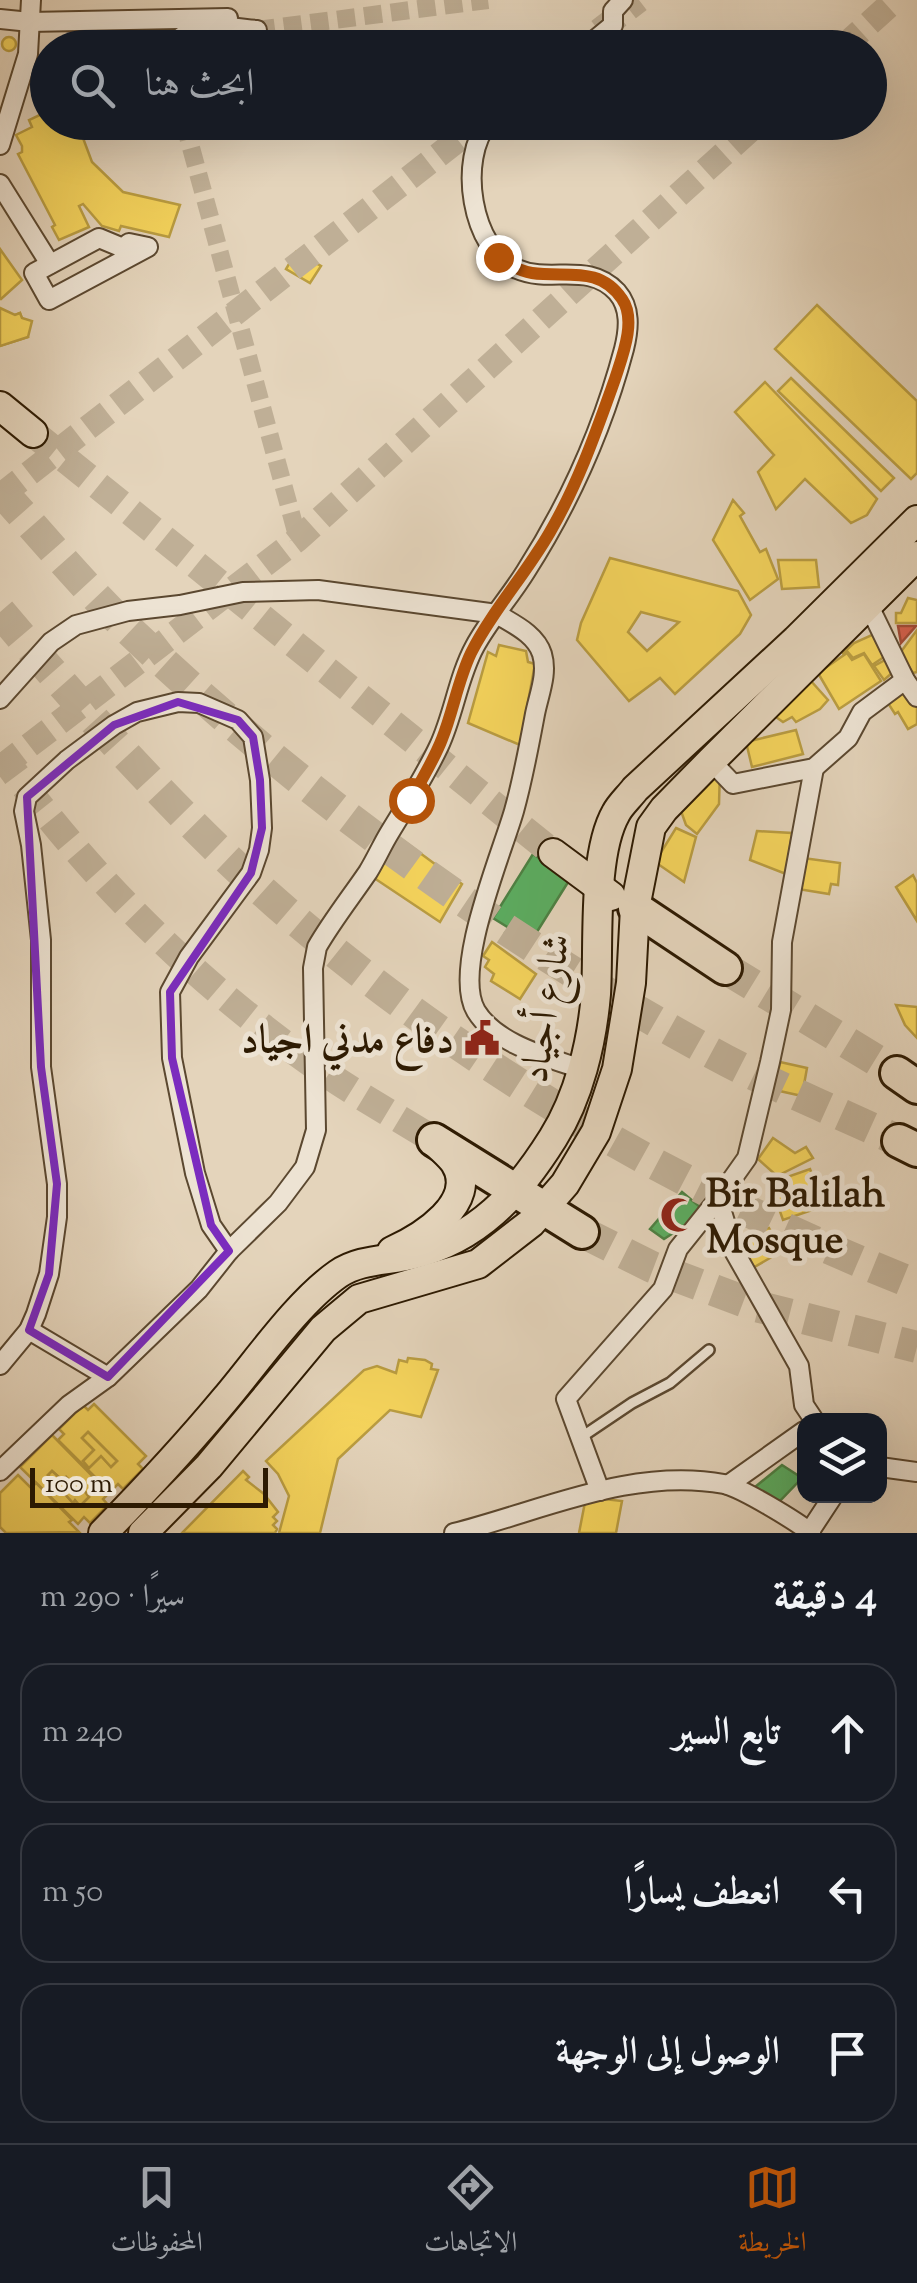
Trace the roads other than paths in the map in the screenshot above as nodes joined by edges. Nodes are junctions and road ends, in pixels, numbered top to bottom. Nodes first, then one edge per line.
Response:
1 (31, 0) edge
2 (623, 0) edge
3 (228, 18) dead end
4 (0, 19) edge
5 (30, 22) junction
6 (188, 30) edge
7 (257, 30) tunnel mouth
8 (606, 30) edge
9 (479, 140) edge
10 (0, 145) edge
11 (0, 184) edge
12 (50, 264) junction
13 (0, 406) edge
14 (33, 433) tunnel mouth
15 (917, 520) edge
16 (917, 556) edge
17 (869, 606) junction
18 (497, 614) junction
19 (905, 680) junction
20 (917, 697) edge
21 (0, 699) edge
22 (710, 761) junction
23 (814, 768) junction
24 (552, 853) tunnel mouth
25 (600, 890) junction
26 (635, 908) junction
27 (725, 968) tunnel mouth
28 (581, 1069) junction
29 (434, 1140) joint
30 (718, 1199) junction
31 (531, 1200) junction
32 (582, 1232) tunnel mouth
33 (229, 1251) junction
34 (365, 1262) junction
35 (29, 1330) junction
36 (709, 1350) dead end
37 (0, 1365) edge
38 (108, 1377) junction
39 (809, 1413) edge
40 (797, 1436) edge
41 (580, 1438) junction
42 (887, 1468) edge
43 (0, 1471) edge
44 (917, 1472) edge
45 (728, 1484) junction
46 (600, 1491) junction
47 (829, 1503) edge
48 (811, 1532) edge
49 (104, 1533) edge
50 (143, 1533) edge
51 (454, 1533) edge

1 - 5 street
2 - 8 street
3 - 5 street
4 - 5 street
5 - 10 street
6 - 7 street
9 - 18 street
11 - 12 street
12 - 12 street
13 - 14 main road
15 - 25 main road, شارع أجياد
16 - 17 main road, شارع أجياد
17 - 19 street
17 - 22 main road, شارع أجياد
18 - 21 street
18 - 28 street
18 - 33 street
19 - 20 street
19 - 23 street
22 - 23 street
22 - 26 main road, شارع أجياد
23 - 30 street
24 - 25 main road
25 - 26 main road
25 - 28 main road, شارع أجياد
26 - 27 highway
26 - 31 main road, شارع أجياد
28 - 31 main road, شارع أجياد
29 - 31 highway
29 - 34 main road
30 - 39 street
30 - 41 street
31 - 32 highway
31 - 34 main road, شارع أجياد
31 - 50 main road, شارع أجياد
33 - 35 street
33 - 38 street
34 - 49 main road, شارع أجياد
35 - 37 street
35 - 38 street
36 - 41 lane
38 - 43 street
40 - 45 street
41 - 46 street
42 - 44 street
45 - 46 street
45 - 48 street
46 - 51 street
47 - 48 street

